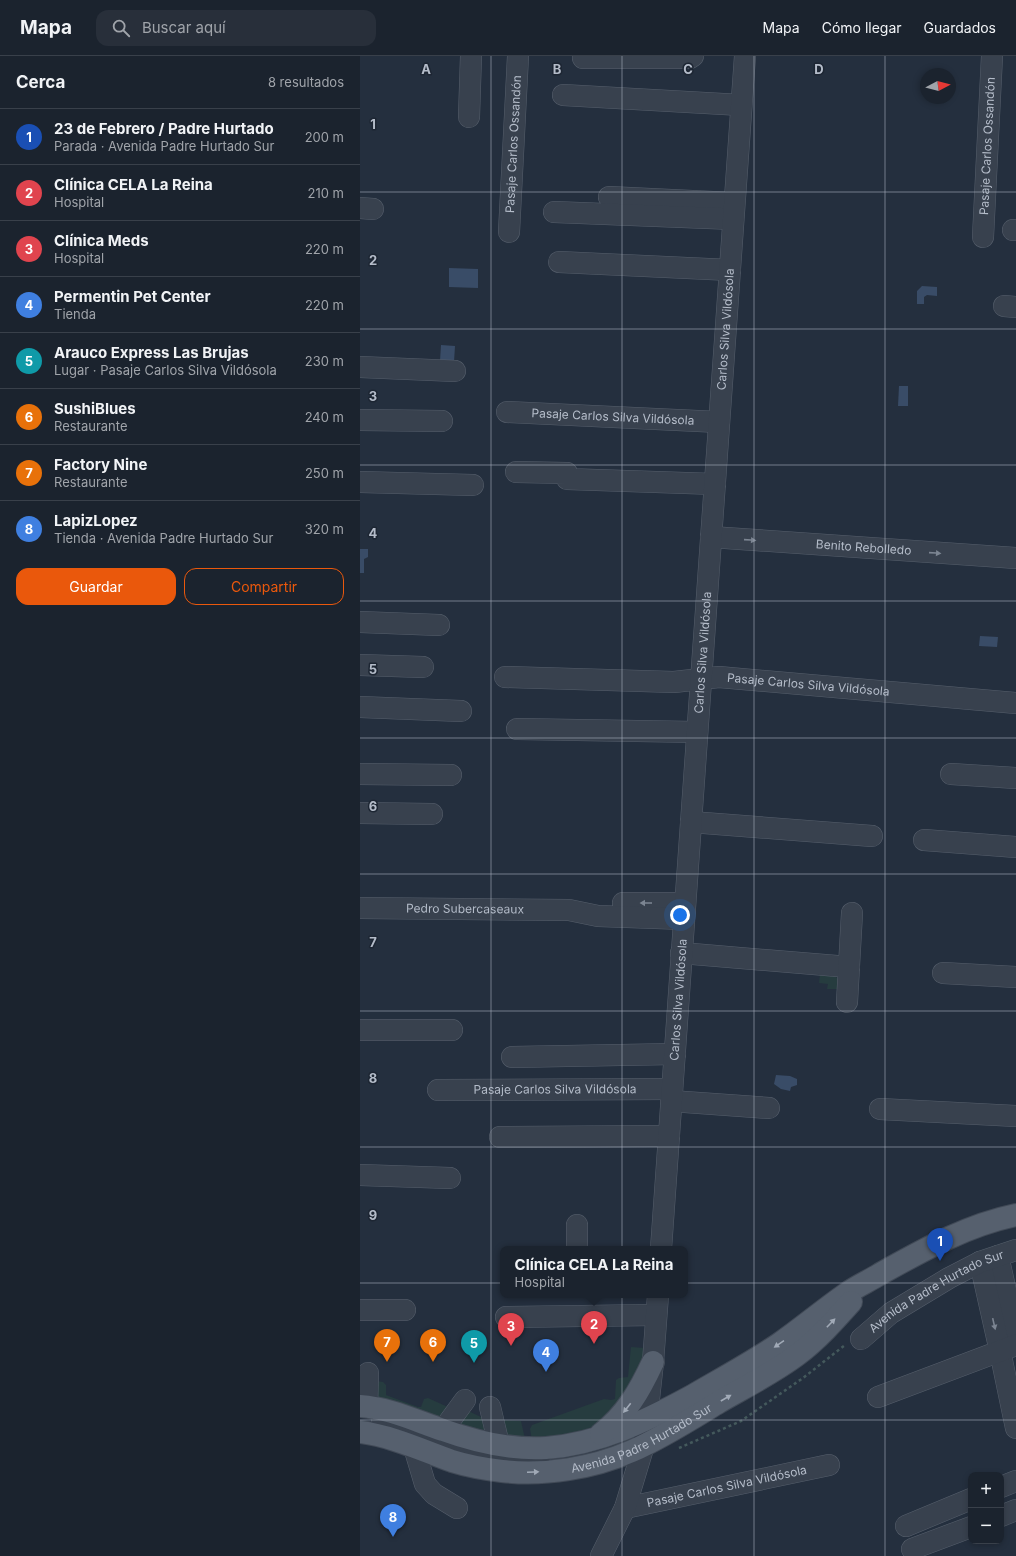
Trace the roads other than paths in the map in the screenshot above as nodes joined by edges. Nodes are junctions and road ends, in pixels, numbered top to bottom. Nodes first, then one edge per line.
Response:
1 (471, 56) edge
2 (518, 56) edge
3 (693, 56) edge
4 (744, 56) edge
5 (992, 56) edge
6 (583, 58) dead end
7 (563, 95) dead end
8 (741, 105) junction
9 (468, 117) dead end
10 (609, 197) dead end
11 (734, 211) junction
12 (554, 212) dead end
13 (509, 232) dead end
14 (983, 237) dead end
15 (559, 262) dead end
16 (730, 270) junction
17 (360, 367) edge
18 (455, 372) dead end
19 (507, 412) dead end
20 (360, 420) edge
21 (442, 421) dead end
22 (719, 422) junction
23 (516, 472) dead end
24 (360, 482) edge
25 (715, 484) junction
26 (474, 485) dead end
27 (711, 537) junction
28 (1016, 558) edge
29 (360, 622) edge
30 (439, 625) dead end
31 (360, 665) edge
32 (423, 667) dead end
33 (505, 676) dead end
34 (701, 680) junction
35 (1016, 703) edge
36 (360, 708) edge
37 (460, 711) dead end
38 (517, 729) dead end
39 (697, 732) junction
40 (360, 774) edge
41 (951, 774) dead end
42 (451, 775) dead end
43 (1016, 778) edge
44 (360, 813) edge
45 (432, 814) dead end
46 (691, 822) junction
47 (872, 836) dead end
48 (924, 840) dead end
49 (1016, 847) edge
50 (360, 908) edge
51 (685, 911) junction
52 (852, 913) dead end
53 (682, 953) junction
54 (849, 967) junction
55 (943, 972) dead end
56 (1016, 977) edge
57 (847, 1002) dead end
58 (360, 1030) edge
59 (452, 1030) dead end
60 (675, 1054) junction
61 (512, 1057) dead end
62 (438, 1090) dead end
63 (672, 1095) junction
64 (769, 1108) dead end
65 (880, 1109) dead end
66 (1016, 1116) edge
67 (669, 1136) junction
68 (500, 1137) dead end
69 (360, 1175) edge
70 (450, 1178) dead end
71 (1016, 1215) edge
72 (577, 1225) dead end
73 (577, 1246) edge
74 (661, 1246) edge
75 (998, 1256) edge
76 (880, 1274) junction
77 (657, 1305) edge
78 (360, 1310) edge
79 (405, 1310) dead end
80 (506, 1317) dead end
81 (1016, 1336) edge
82 (861, 1339) dead end
83 (1008, 1348) edge
84 (653, 1362) junction
85 (368, 1373) dead end
86 (878, 1398) dead end
87 (465, 1400) dead end
88 (364, 1406) edge
89 (490, 1407) dead end
90 (647, 1420) junction
91 (382, 1422) dead end
92 (1016, 1428) edge
93 (443, 1430) junction
94 (360, 1432) edge
95 (584, 1442) junction
96 (499, 1445) junction
97 (644, 1445) junction
98 (414, 1447) junction
99 (439, 1456) junction
100 (829, 1465) dead end
101 (1016, 1481) edge
102 (1004, 1486) edge
103 (434, 1494) junction
104 (968, 1501) edge
105 (457, 1508) dead end
106 (625, 1508) junction
107 (1016, 1510) edge
108 (1004, 1515) edge
109 (906, 1526) dead end
110 (968, 1528) edge
111 (912, 1549) dead end
112 (601, 1556) edge

1 - 9 street
2 - 13 street, Pasaje Carlos Ossandón
3 - 6 street
4 - 8 street, Carlos Silva Vildósola
5 - 14 street, Pasaje Carlos Ossandón
7 - 8 street
8 - 11 street, Carlos Silva Vildósola
10 - 11 street
11 - 12 street
11 - 16 street, Carlos Silva Vildósola
15 - 16 street
16 - 22 street, Carlos Silva Vildósola
17 - 18 street
19 - 22 street, Pasaje Carlos Silva Vildósola
20 - 21 street
22 - 25 street, Carlos Silva Vildósola
23 - 25 street
24 - 26 street
25 - 27 street, Carlos Silva Vildósola
27 -> 28 street, Benito Rebolledo
27 - 34 street, Carlos Silva Vildósola
29 - 30 street
31 - 32 street
33 - 34 street, Pasaje Carlos Silva Vildósola
34 - 35 street, Pasaje Carlos Silva Vildósola
34 - 39 street, Carlos Silva Vildósola
36 - 37 street
38 - 39 street
39 - 46 street, Carlos Silva Vildósola
40 - 42 street
41 - 43 street
44 - 45 street
46 - 47 street
46 - 51 street, Carlos Silva Vildósola
48 - 49 street
50 - 51 street, Pedro Subercaseaux
51 - 53 street, Carlos Silva Vildósola
52 - 54 street
53 - 54 street
53 - 60 street, Carlos Silva Vildósola
54 - 57 street
55 - 56 street
58 - 59 street
60 - 61 street
60 - 63 street, Carlos Silva Vildósola
62 - 63 street, Pasaje Carlos Silva Vildósola
63 - 64 street, Pasaje Carlos Silva Vildósola
63 - 67 street, Carlos Silva Vildósola
65 - 66 street
67 - 68 street
67 - 74 street, Carlos Silva Vildósola
69 - 70 street
71 - 76 main road, Avenida Padre Hurtado Sur
72 - 73 street
75 - 81 street
75 - 82 street, Avenida Padre Hurtado Sur
75 -> 83 street
76 -> 90 main road, Avenida Padre Hurtado Sur
97 -> 76 main road, Avenida Padre Hurtado Sur
77 - 80 street
77 - 84 street
78 - 79 street
83 - 86 street
83 - 92 street
84 - 90 street
84 -> 95 main road
85 - 88 street
87 - 93 street
88 - 93 main road, Avenida Padre Hurtado Sur
89 - 96 street
90 - 95 main road, Avenida Padre Hurtado Sur
90 - 97 street
91 - 95 street
93 - 96 main road, Avenida Padre Hurtado Sur
94 - 98 main road, Avenida Padre Hurtado Sur
95 - 96 main road, Avenida Padre Hurtado Sur
99 -> 97 main road, Avenida Padre Hurtado Sur
97 - 106 street
98 - 99 main road, Avenida Padre Hurtado Sur
98 - 103 street
99 - 103 street
100 - 106 street, Pasaje Carlos Silva Vildósola
101 - 102 street
103 - 105 street
104 - 109 street
106 - 112 street
107 - 108 street
110 - 111 street

